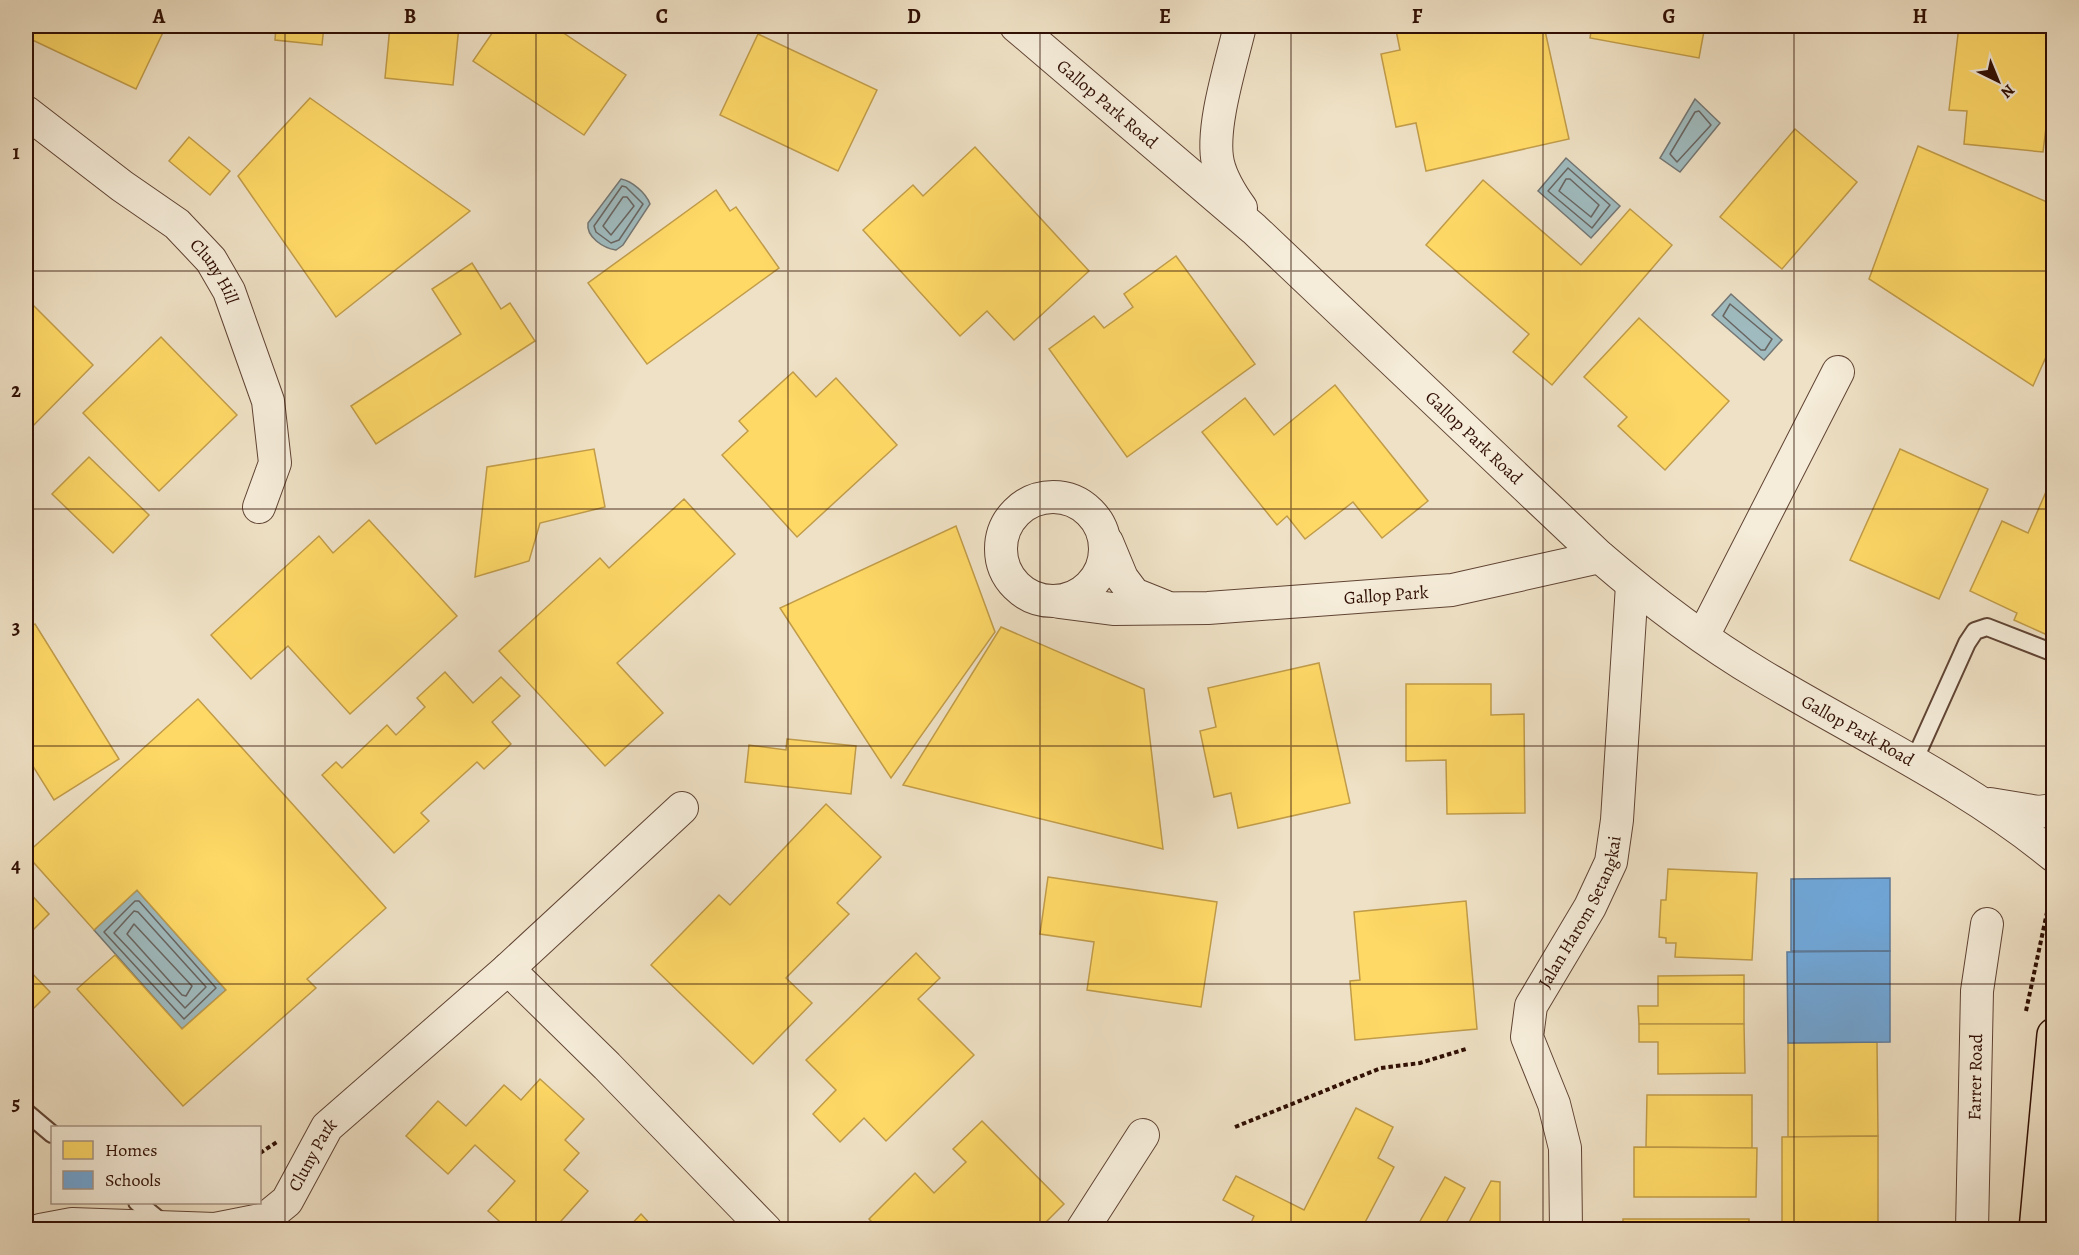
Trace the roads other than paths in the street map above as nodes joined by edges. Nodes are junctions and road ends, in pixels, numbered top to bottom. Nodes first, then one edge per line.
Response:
1 (1016, 26) edge
2 (1240, 26) edge
3 (26, 112) edge
4 (1254, 229) junction
5 (1838, 372) dead end
6 (259, 507) dead end
7 (1107, 542) junction
8 (1600, 557) junction
9 (1632, 585) junction
10 (1059, 602) junction
11 (1169, 608) junction
12 (1703, 636) junction
13 (2054, 653) edge
14 (1913, 763) junction
15 (1984, 802) junction
16 (682, 808) dead end
17 (2054, 810) edge
18 (2054, 856) edge
19 (1987, 924) dead end
20 (508, 969) junction
21 (2054, 1035) edge
22 (26, 1112) edge
23 (51, 1133) edge
24 (1143, 1135) dead end
25 (138, 1204) edge
26 (168, 1228) junction
27 (40, 1230) edge
28 (765, 1230) edge
29 (1082, 1230) edge
30 (1566, 1230) edge
31 (1972, 1230) edge
32 (2036, 1230) edge

1 - 4 street, Gallop Park Road
2 - 4 street, Gallop Park Road
3 - 6 street, Cluny Hill
4 - 8 street, Gallop Park Road
5 - 12 street
7 - 10 street
7 - 10 street, Gallop Park
7 - 11 street, Gallop Park
8 - 9 street, Gallop Park Road
8 - 11 street, Gallop Park
9 - 12 street, Gallop Park Road
9 - 30 street, Jalan Harom Setangkai
10 - 11 street, Gallop Park
12 - 14 street, Gallop Park Road
13 - 14 lane
14 - 15 street, Gallop Park Road
15 - 17 street, Gallop Park Road
15 - 18 street, Gallop Park Road
16 - 20 street, Cluny Park
19 - 31 street, Farrer Road
20 - 26 street, Cluny Park
20 - 28 street
21 - 32 highway
22 - 23 lane
24 - 29 street
25 - 26 lane
26 - 27 street, Cluny Park

